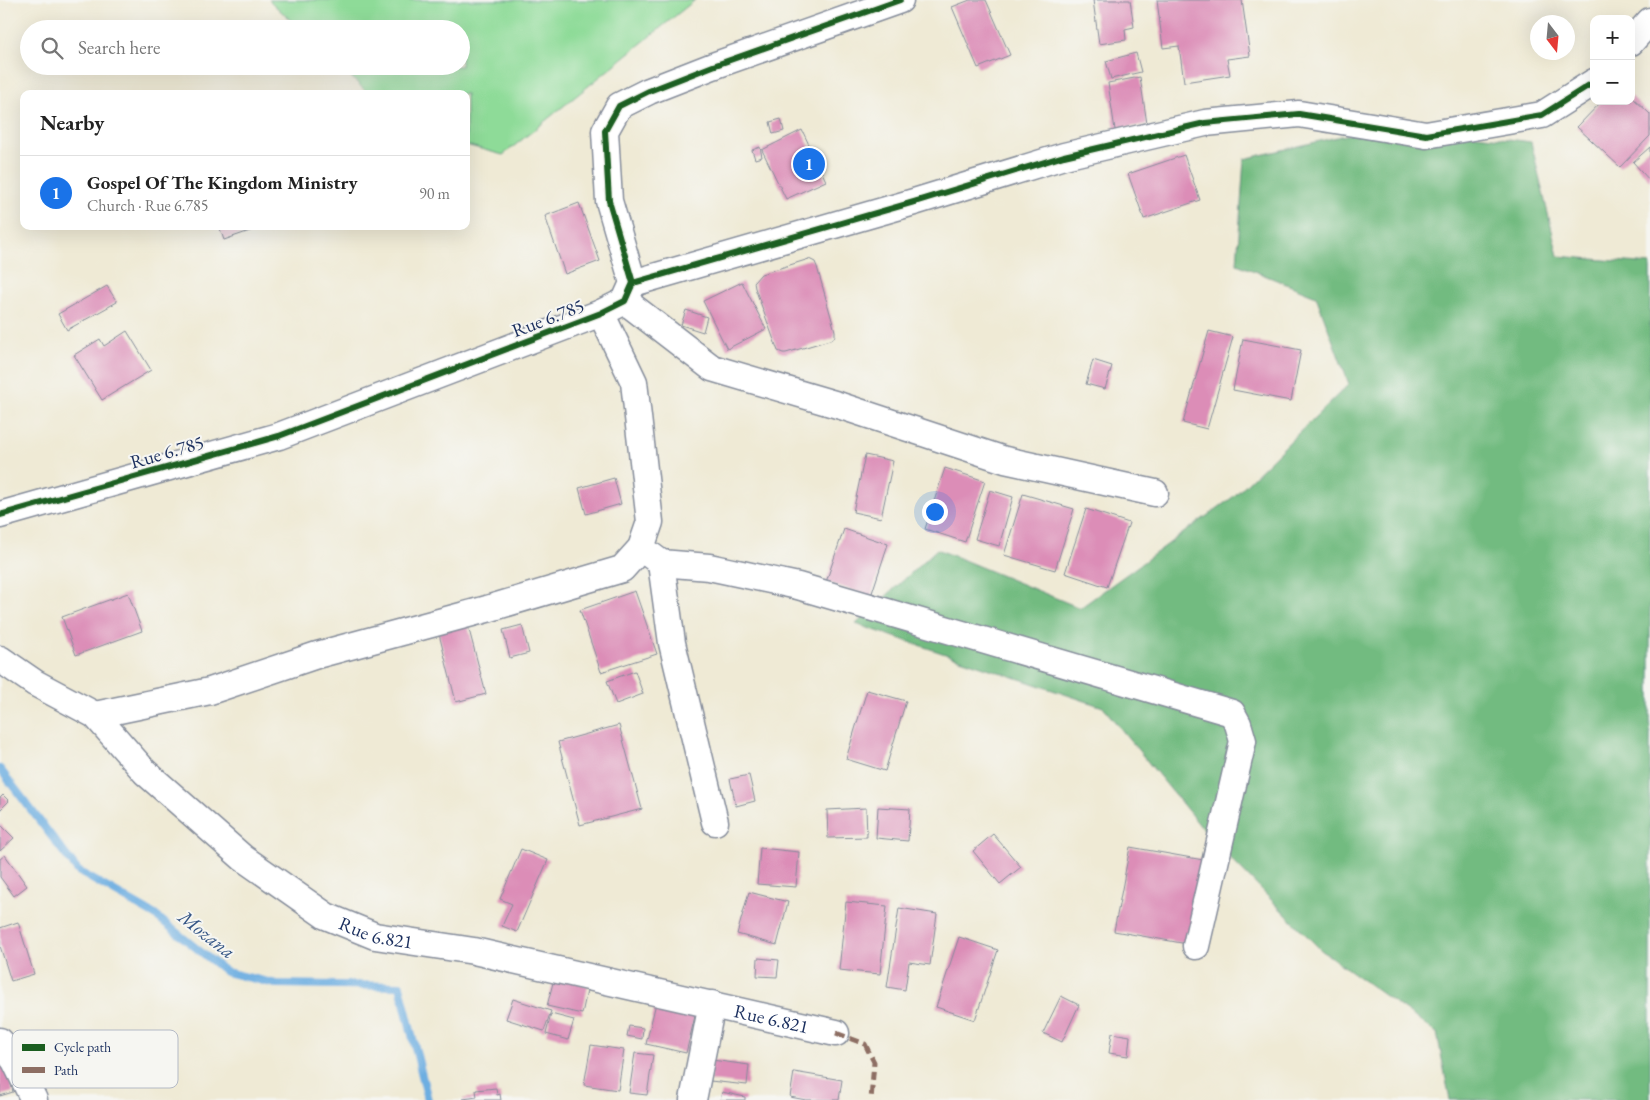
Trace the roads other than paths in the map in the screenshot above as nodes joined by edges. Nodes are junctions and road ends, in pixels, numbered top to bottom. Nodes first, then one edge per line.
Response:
1 (900, 0) edge
2 (1650, 21) edge
3 (1635, 38) edge
4 (1590, 85) edge
5 (629, 292) junction
6 (601, 314) junction
7 (1155, 493) dead end
8 (0, 515) edge
9 (651, 556) junction
10 (0, 659) edge
11 (95, 715) junction
12 (715, 822) dead end
13 (1196, 946) dead end
14 (712, 1004) junction
15 (836, 1033) dead end
16 (0, 1041) edge
17 (12, 1058) edge
18 (28, 1088) edge
19 (34, 1100) edge
20 (693, 1100) edge

1 - 5 street
2 - 3 street
4 - 5 street, Rue 6.785
5 - 6 street, Rue 6.785
5 - 7 street
6 - 8 street, Rue 6.785
6 - 9 street
9 - 11 street
9 - 12 street
9 - 13 street
10 - 11 street, Rue 6.821
11 - 14 street, Rue 6.821
14 - 15 street, Rue 6.821
14 - 20 street
16 - 17 street
18 - 19 street

